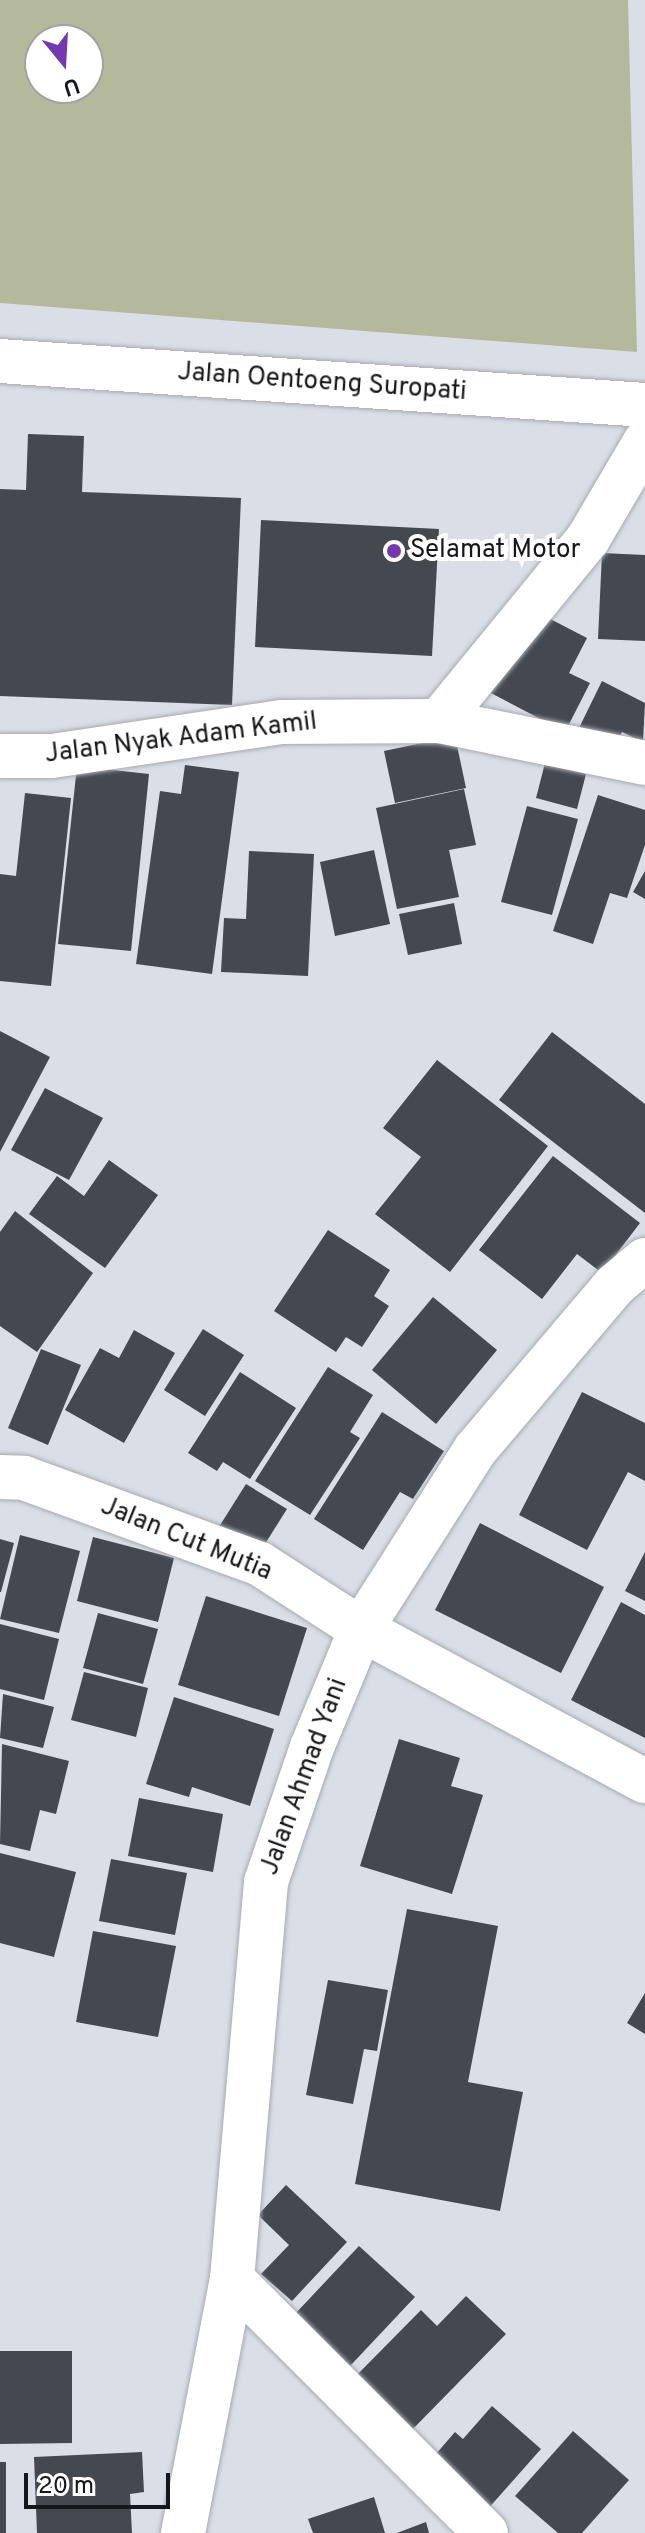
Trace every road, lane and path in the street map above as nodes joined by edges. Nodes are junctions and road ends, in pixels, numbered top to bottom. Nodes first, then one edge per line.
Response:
1 (0, 361) edge
2 (645, 405) edge
3 (645, 442) edge
4 (439, 721) junction
5 (0, 756) edge
6 (645, 763) edge
7 (645, 1260) edge
8 (0, 1477) edge
9 (361, 1629) junction
10 (645, 1781) edge
11 (232, 2279) junction
12 (183, 2533) edge
13 (486, 2533) edge

1 - 2 street, Jalan Oentoeng Suropati
3 - 4 street
4 - 5 street, Jalan Nyak Adam Kamil
4 - 6 street, Jalan Nyak Adam Kamil
7 - 9 street, Jalan Ahmad Yani
8 - 9 street, Jalan Cut Mutia
9 - 10 street, Jalan Cut Mutia
9 - 11 street, Jalan Ahmad Yani
11 - 12 street, Jalan Ahmad Yani
11 - 13 street

